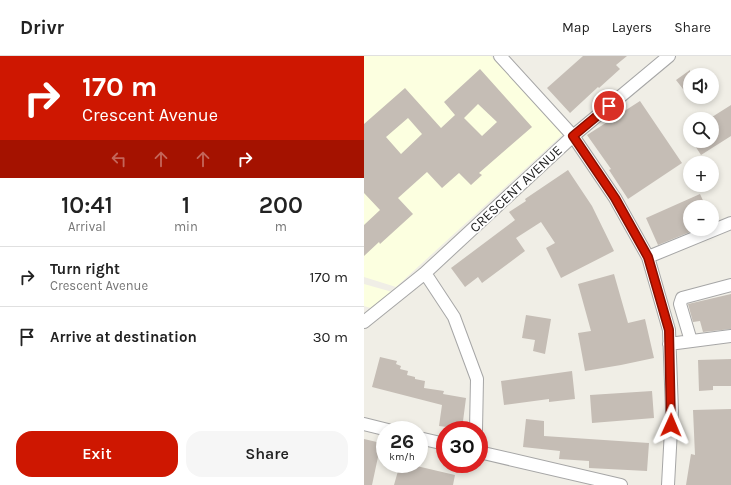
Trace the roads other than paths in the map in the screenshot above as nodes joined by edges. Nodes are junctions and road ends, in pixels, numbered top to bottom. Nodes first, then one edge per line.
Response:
1 (500, 56) edge
2 (669, 56) edge
3 (573, 136) junction
4 (731, 223) edge
5 (648, 257) junction
6 (425, 273) junction
7 (731, 285) edge
8 (364, 322) edge
9 (731, 336) edge
10 (691, 341) junction
11 (669, 344) junction
12 (476, 421) edge
13 (364, 424) edge
14 (376, 427) edge
15 (488, 454) edge
16 (621, 485) edge
17 (668, 485) edge

1 - 3 street
2 - 3 street, CRESCENT AVENUE
3 - 5 street
3 - 6 street, CRESCENT AVENUE
4 - 5 street
5 - 11 street
6 - 8 street, CRESCENT AVENUE
6 - 12 street
7 - 10 street
9 - 10 street
10 - 11 street
11 - 17 street
13 - 14 street
15 - 16 street

